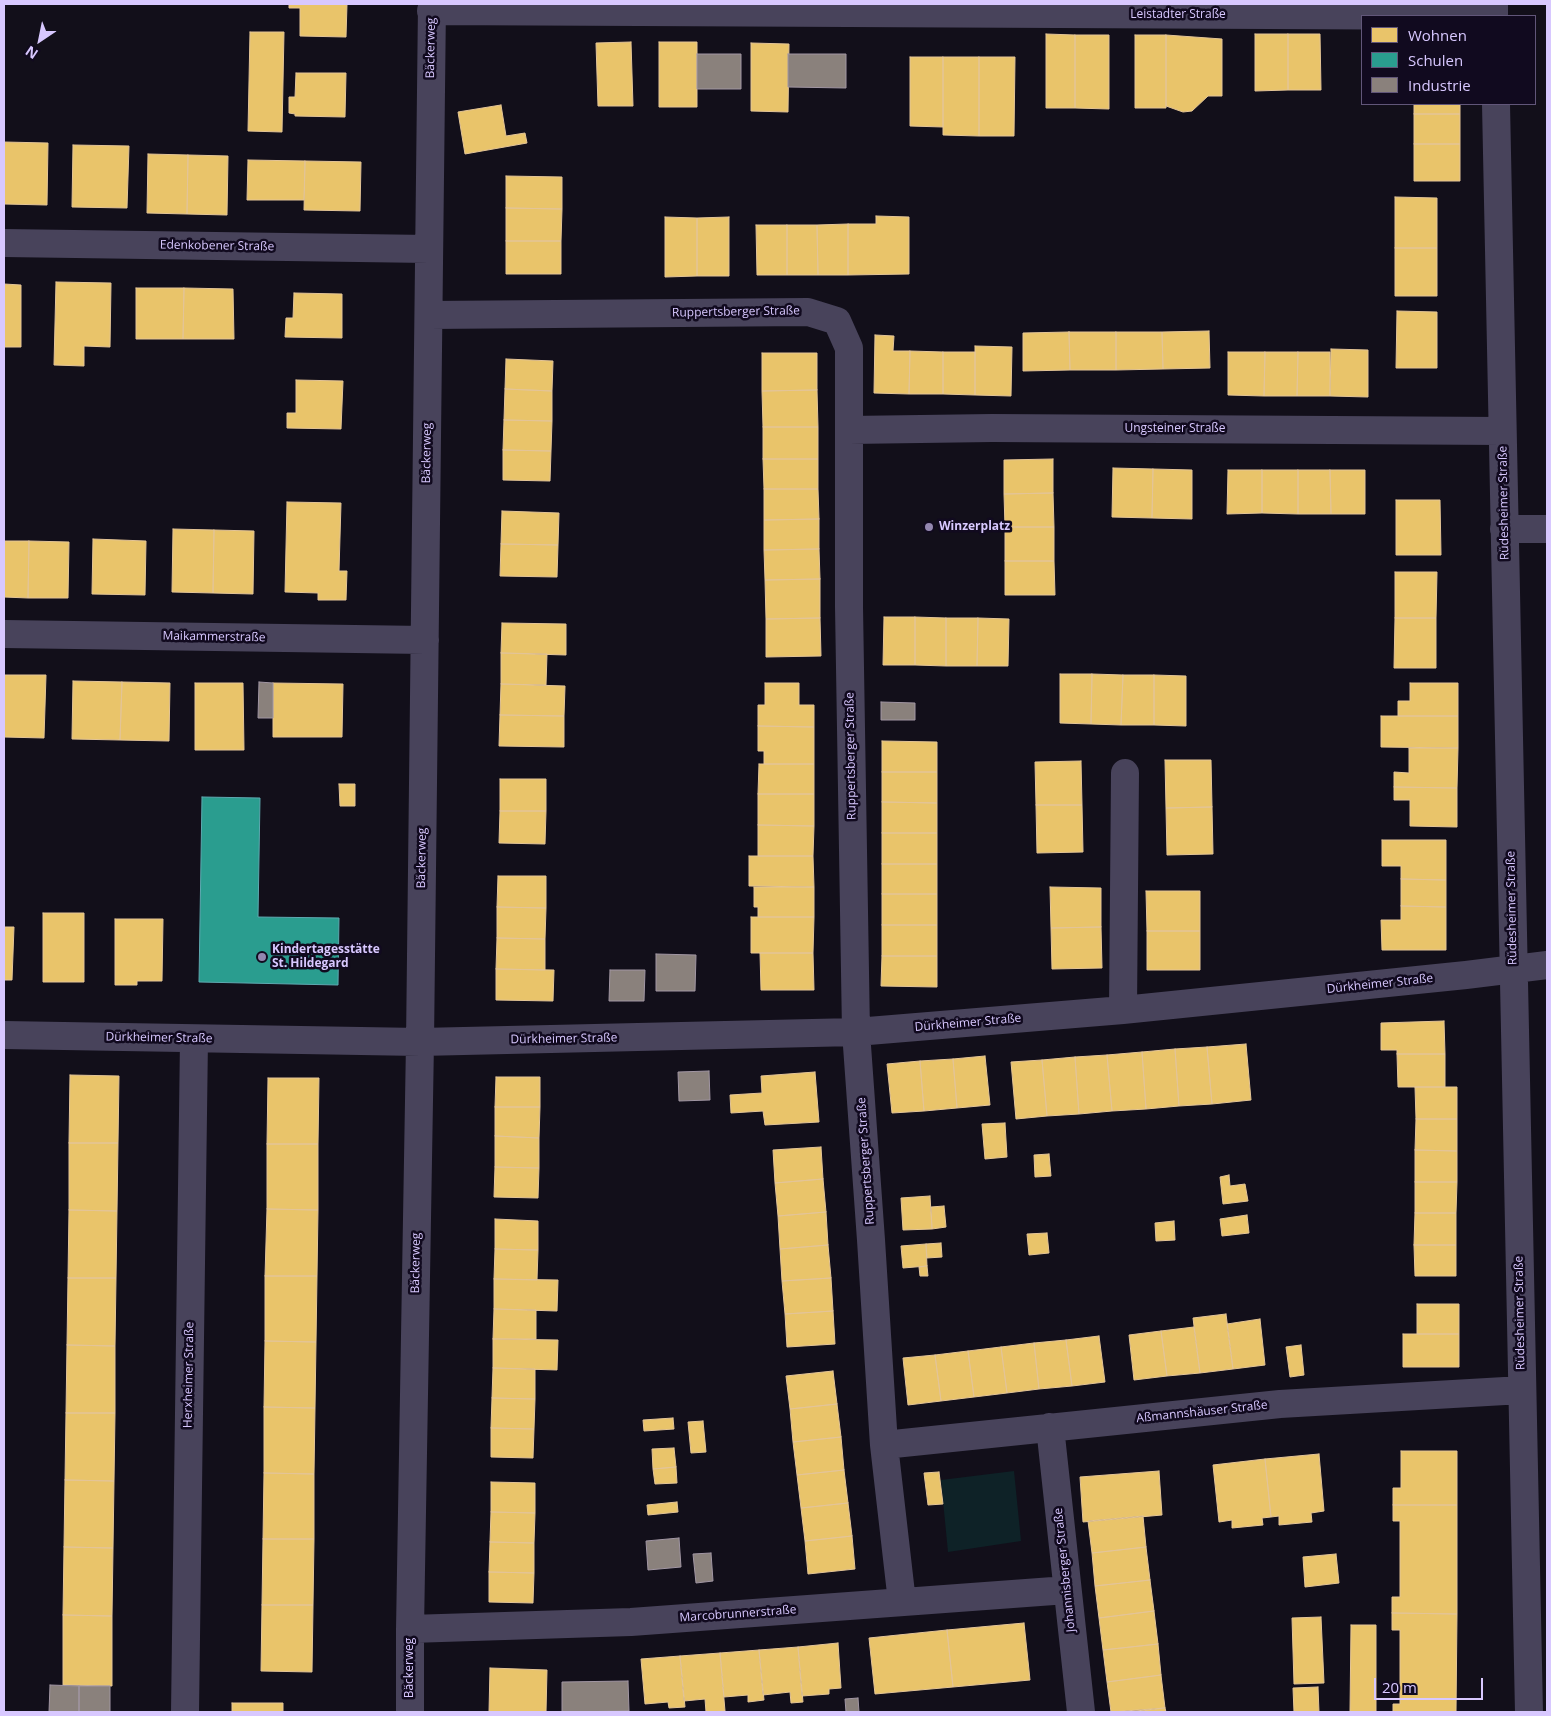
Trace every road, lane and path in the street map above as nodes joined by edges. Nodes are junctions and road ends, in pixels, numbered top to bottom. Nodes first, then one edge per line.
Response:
1 (432, 7) edge
2 (1488, 12) edge
3 (1496, 105) edge
4 (4, 243) edge
5 (429, 249) junction
6 (428, 315) junction
7 (849, 430) junction
8 (1502, 431) junction
9 (1547, 529) edge
10 (1504, 530) junction
11 (4, 634) edge
12 (425, 640) junction
13 (1125, 773) dead end
14 (1547, 965) edge
15 (1513, 969) junction
16 (1123, 1010) junction
17 (856, 1032) junction
18 (4, 1035) edge
19 (194, 1038) junction
20 (420, 1042) junction
21 (1522, 1390) junction
22 (1050, 1427) junction
23 (884, 1445) junction
24 (1536, 1568) edge
25 (1067, 1590) junction
26 (902, 1602) junction
27 (410, 1629) junction
28 (185, 1712) edge
29 (410, 1712) edge
30 (1081, 1712) edge
31 (1529, 1712) edge

1 - 2 street, Leistadter Straße
1 - 5 street, Bäckerweg
3 - 8 street, Rüdesheimer Straße
4 - 5 street, Edenkobener Straße
5 - 6 street, Bäckerweg
6 - 7 street, Ruppertsberger Straße
6 - 12 street, Bäckerweg
7 - 8 street, Ungsteiner Straße
7 - 17 street, Ruppertsberger Straße
8 - 10 street, Rüdesheimer Straße
9 - 10 street
10 - 15 street, Rüdesheimer Straße
11 - 12 street, Maikammerstraße
12 - 20 street, Bäckerweg
13 - 16 street
14 - 15 street, Dürkheimer Straße
15 - 16 street, Dürkheimer Straße
15 - 21 street, Rüdesheimer Straße
16 - 17 street, Dürkheimer Straße
17 - 20 street, Dürkheimer Straße
17 - 23 street, Ruppertsberger Straße
18 - 19 street, Dürkheimer Straße
19 - 20 street, Dürkheimer Straße
19 - 28 street, Herxheimer Straße
20 - 27 street, Bäckerweg
21 - 22 street, Aßmannshäuser Straße
21 - 24 street, Rüdesheimer Straße
22 - 23 street, Aßmannshäuser Straße
22 - 25 street, Johannisberger Straße
23 - 26 street, Ruppertsberger Straße
24 - 31 street, Rüdesheimer Straße
25 - 26 street, Marcobrunnerstraße
25 - 30 street, Johannisberger Straße
26 - 27 street, Marcobrunnerstraße
27 - 29 street, Bäckerweg

